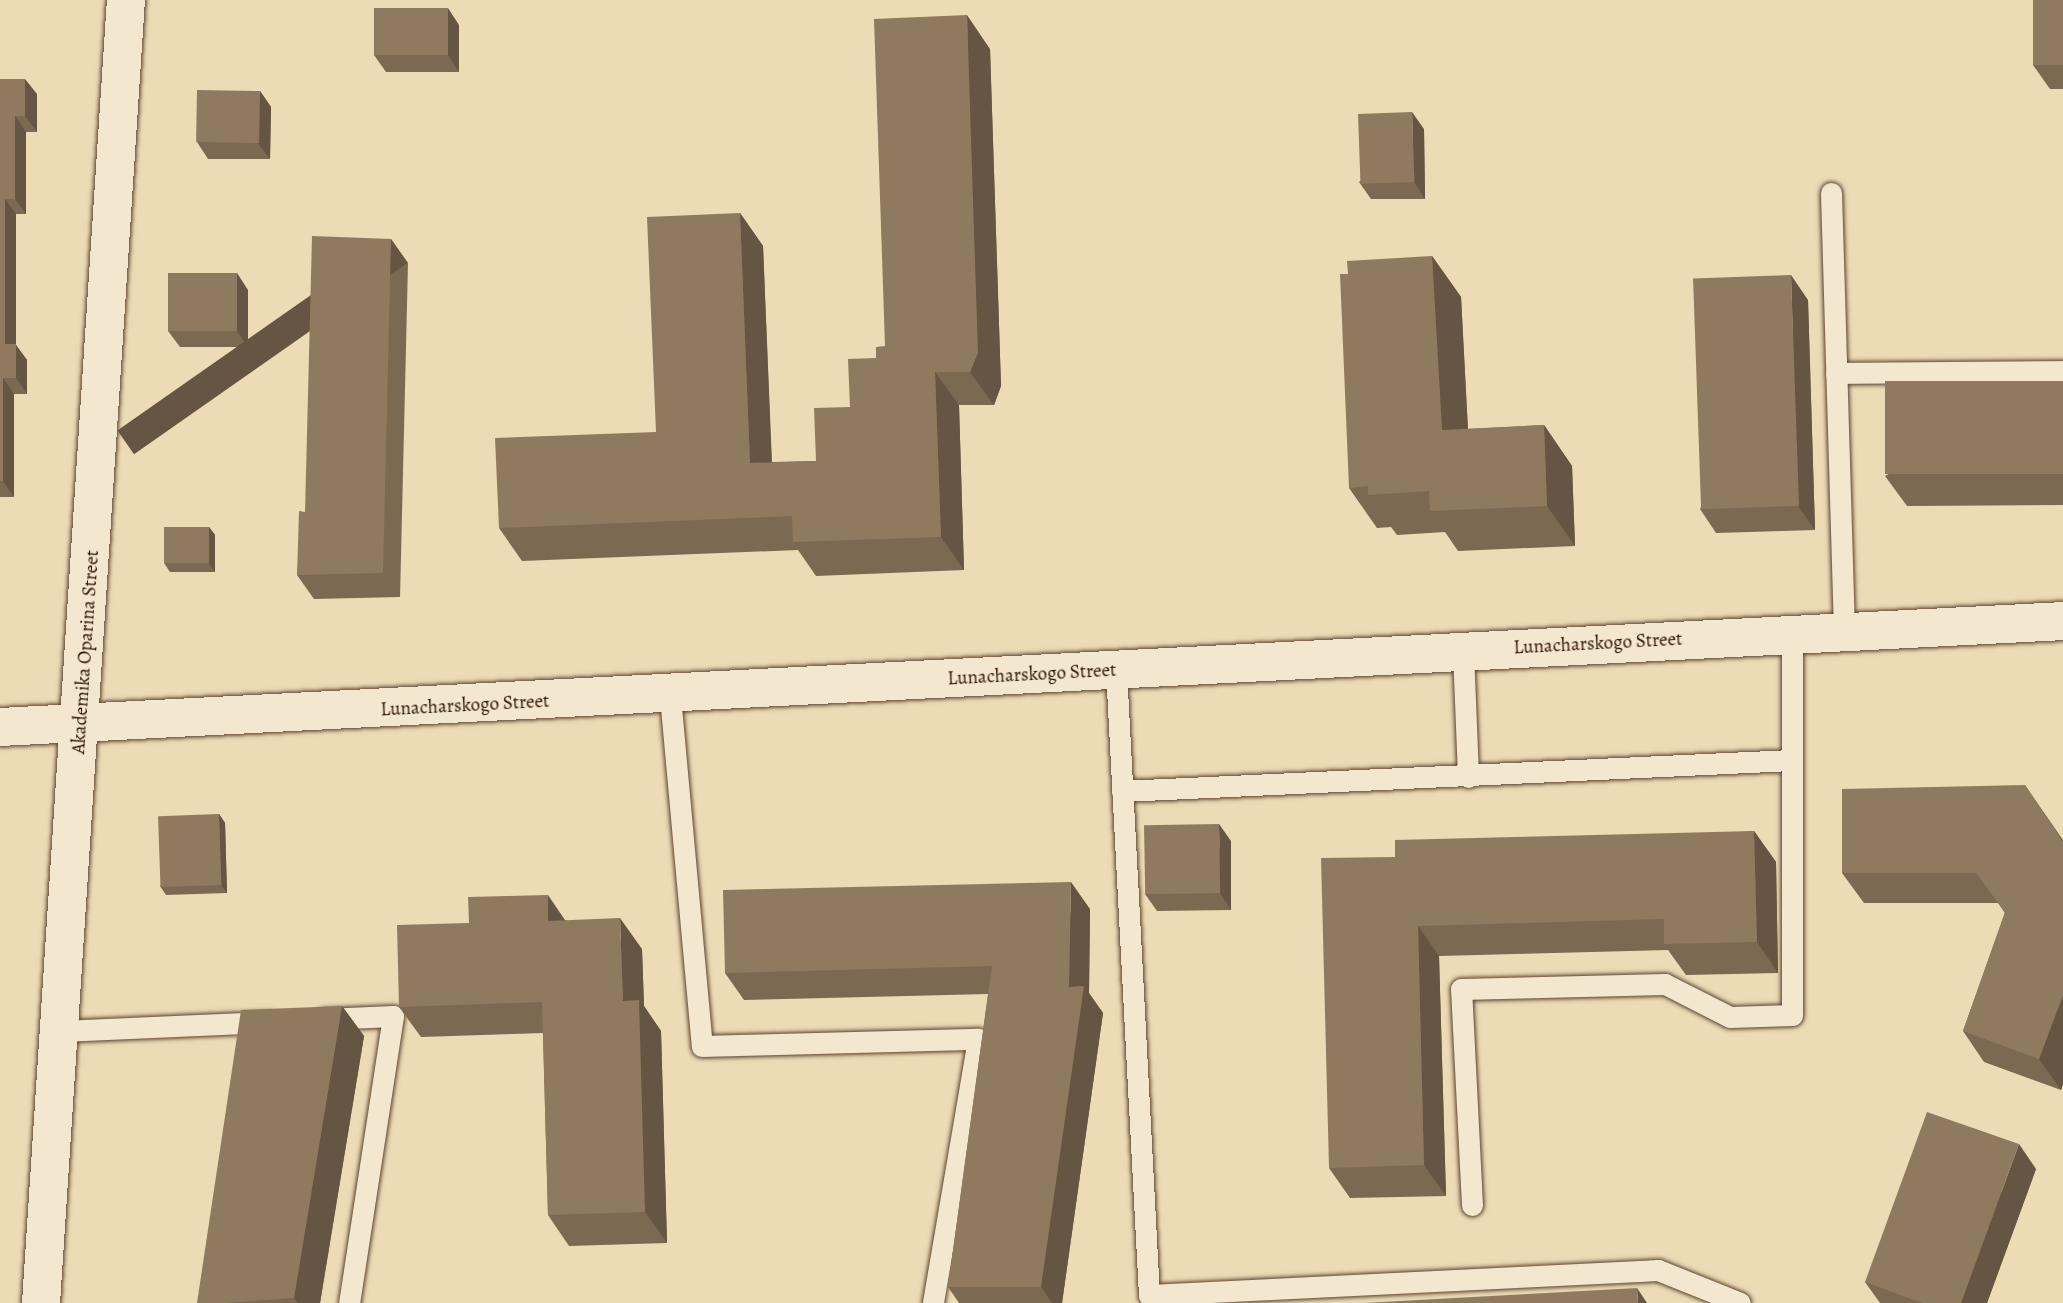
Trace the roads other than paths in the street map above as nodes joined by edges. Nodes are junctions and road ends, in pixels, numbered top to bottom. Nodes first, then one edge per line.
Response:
1 (126, 0) edge
2 (1831, 193) dead end
3 (2063, 371) edge
4 (1836, 373) junction
5 (2063, 621) edge
6 (1844, 632) junction
7 (1792, 635) junction
8 (1463, 651) junction
9 (1116, 670) junction
10 (670, 696) junction
11 (82, 724) junction
12 (0, 727) edge
13 (1791, 760) junction
14 (1468, 777) junction
15 (1122, 791) junction
16 (60, 1031) junction
17 (1472, 1205) dead end
18 (41, 1303) edge
19 (349, 1303) edge
20 (933, 1303) edge
21 (1740, 1303) edge

1 - 11 street, Akademika Oparina Street
2 - 4 lane
3 - 4 lane
4 - 6 lane
5 - 6 street, Lunacharskogo Street
6 - 7 street, Lunacharskogo Street
7 - 8 street, Lunacharskogo Street
7 - 13 lane
8 - 9 street, Lunacharskogo Street
8 - 14 lane
9 - 10 street, Lunacharskogo Street
9 - 15 lane
10 - 11 street, Lunacharskogo Street
10 - 20 lane
11 - 12 street, Lunacharskogo Street
11 - 16 street, Akademika Oparina Street
13 - 14 lane
13 - 17 lane
14 - 15 lane
15 - 21 lane
16 - 18 street, Akademika Oparina Street
16 - 19 lane

